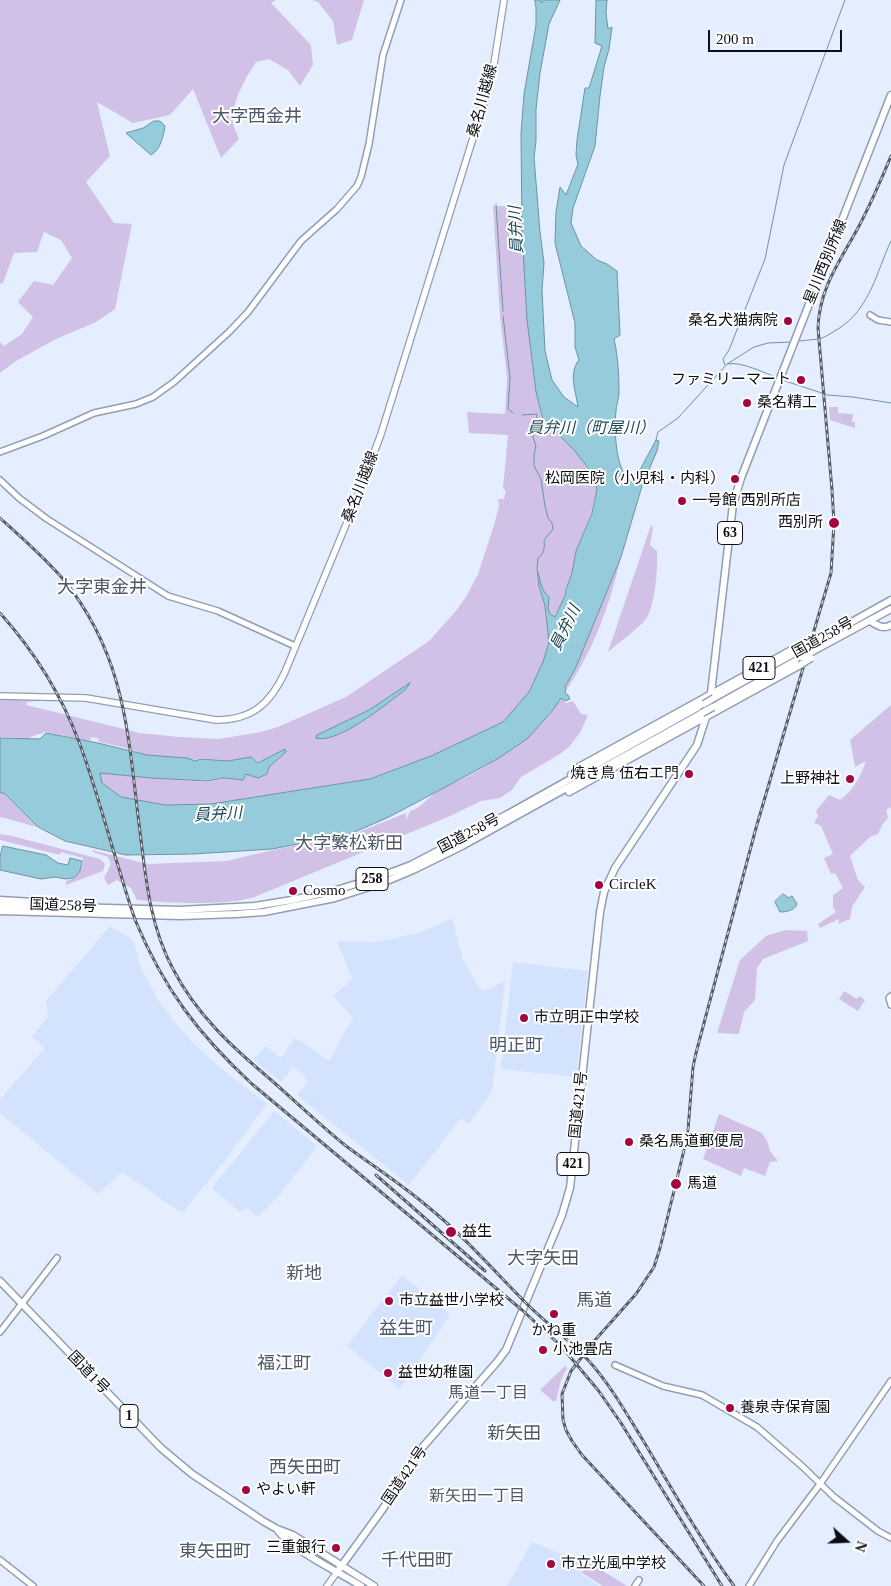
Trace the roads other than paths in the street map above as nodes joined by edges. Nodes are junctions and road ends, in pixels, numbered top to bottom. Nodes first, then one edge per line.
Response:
1 (401, 0) edge
2 (504, 0) edge
3 (891, 95) edge
4 (870, 315) dead end
5 (891, 322) edge
6 (0, 452) edge
7 (0, 480) edge
8 (891, 600) edge
9 (891, 609) edge
10 (870, 621) junction
11 (891, 625) edge
12 (840, 637) junction
13 (295, 646) junction
14 (0, 696) edge
15 (713, 696) junction
16 (704, 715) junction
17 (565, 781) junction
18 (0, 900) edge
19 (0, 905) edge
20 (44, 905) junction
21 (0, 912) edge
22 (891, 996) edge
23 (891, 1005) edge
24 (56, 1258) dead end
25 (0, 1281) edge
26 (21, 1303) junction
27 (0, 1332) edge
28 (614, 1365) dead end
29 (891, 1381) edge
30 (820, 1484) junction
31 (277, 1529) junction
32 (891, 1538) edge
33 (0, 1560) edge
34 (342, 1566) junction
35 (337, 1572) junction
36 (639, 1580) dead end
37 (33, 1586) edge
38 (327, 1586) edge
39 (360, 1586) edge
40 (374, 1586) edge
41 (635, 1586) edge
42 (749, 1586) edge

1 - 6 street
2 - 13 main road, 桑名川越線
3 - 15 main road, 星川西別所線 / 63
4 - 5 street
7 - 13 street
8 - 15 main road, 国道258号 / 258, bridge
9 - 10 main road, 国道258号 / 258
10 - 11 main road
10 - 12 main road, 国道258号 / 258
12 - 16 main road, 421, bridge
12 - 16 main road, 国道258号 / 258, bridge
13 - 14 main road, 桑名川越線
15 - 16 main road, 国道421号 / 421
15 - 17 main road, 国道258号 / 258, bridge
15 - 17 main road
16 - 21 main road, 国道258号 / 258
16 - 34 main road, 国道421号 / 421
17 - 20 main road, 国道258号 / 258
18 - 20 main road
19 - 20 main road, 国道258号 / 258
22 - 23 street
24 - 26 street
25 - 26 main road, 国道1号 / 1
26 - 27 street
26 - 31 main road, 国道1号 / 1
28 - 30 street
29 - 30 street
30 - 32 street
30 - 42 street
31 - 34 main road, 国道1号 / 1
31 - 35 main road, 国道1号 / 1
33 - 37 street
34 - 35 main road, 国道421号 / 421
34 - 40 main road, 国道1号 / 1
35 - 38 main road
35 - 39 main road, 国道1号 / 1
36 - 41 street

